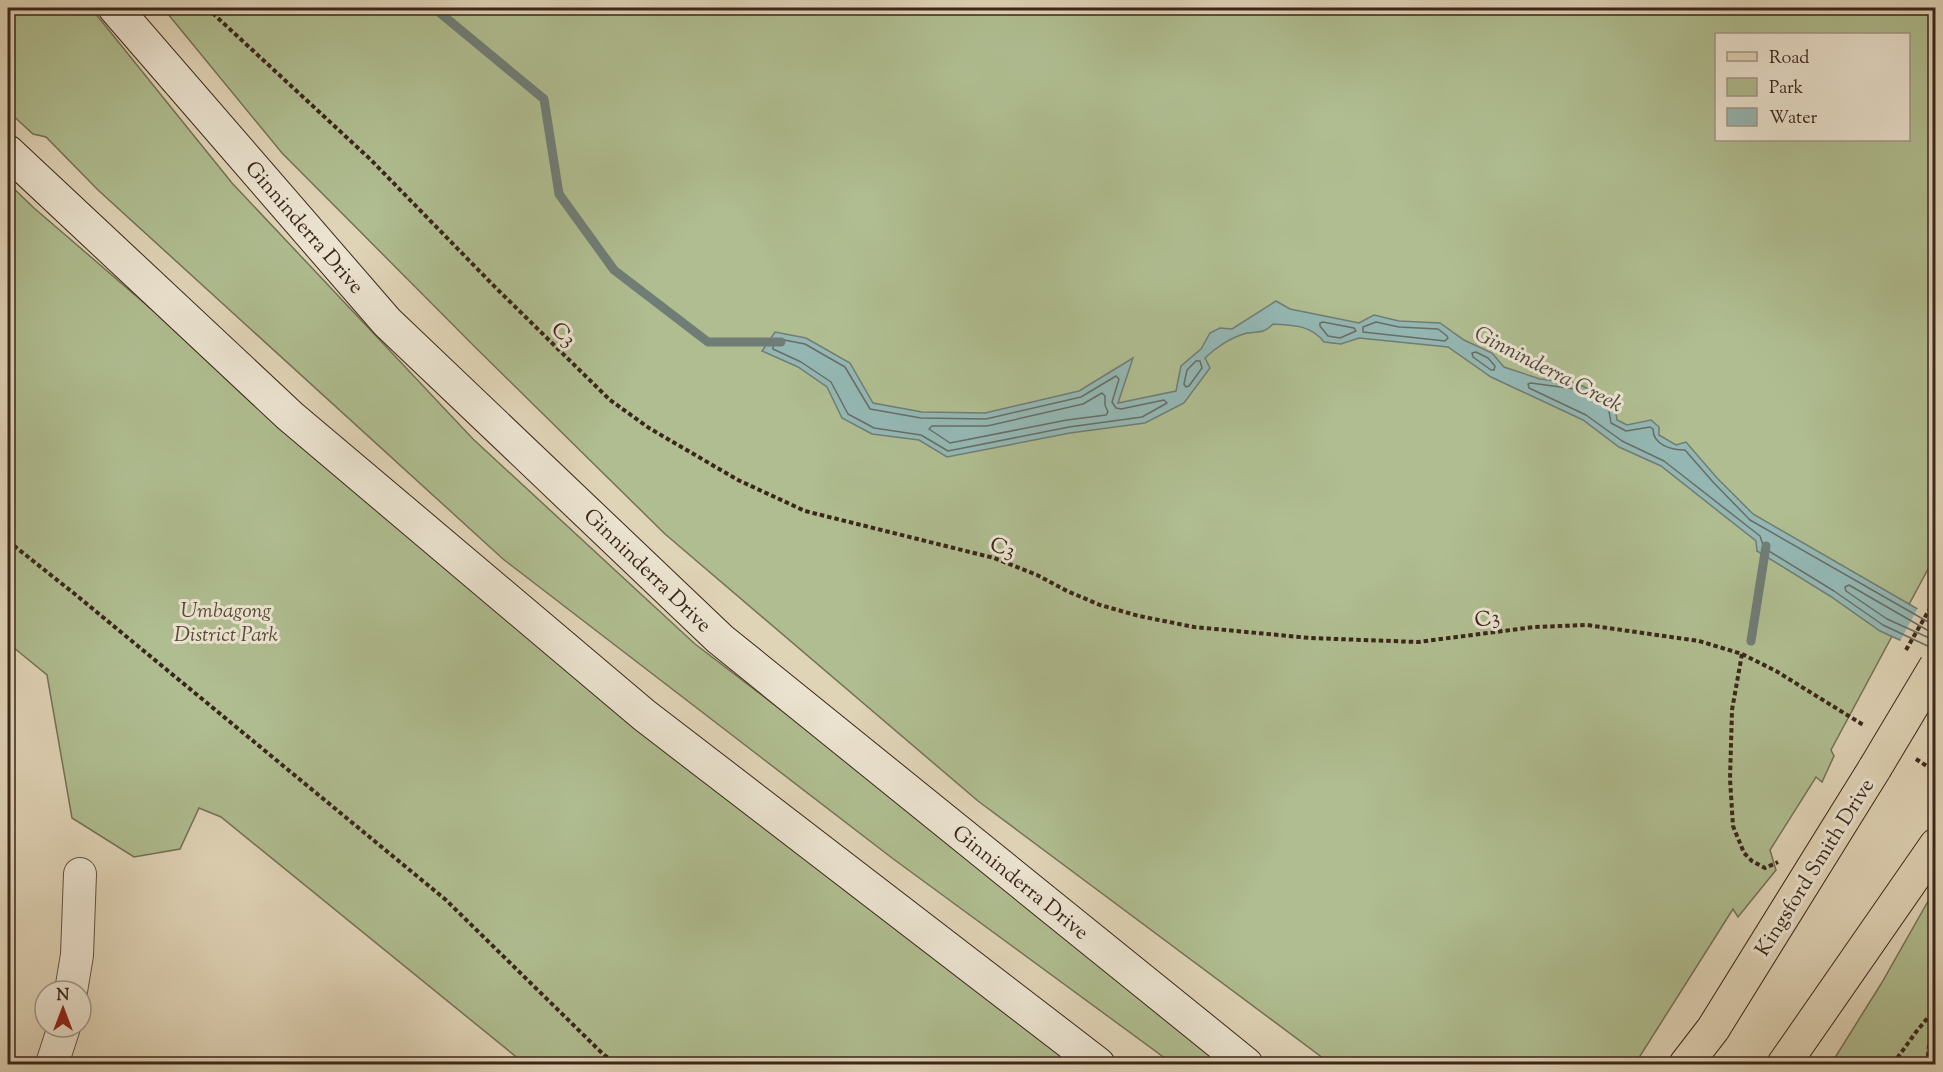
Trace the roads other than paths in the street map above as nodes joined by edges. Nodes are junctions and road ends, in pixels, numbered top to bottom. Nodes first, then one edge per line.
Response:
1 (114, 8) edge
2 (8, 152) edge
3 (1935, 666) edge
4 (1935, 845) edge
5 (80, 874) dead end
6 (73, 979) edge
7 (1713, 1029) junction
8 (60, 1039) edge
9 (1792, 1057) edge
10 (1244, 1062) edge
11 (52, 1065) edge
12 (1098, 1065) edge
13 (1672, 1065) edge
14 (1686, 1065) edge

1 - 10 main road, Ginninderra Drive
2 - 12 main road
3 - 7 main road, Kingsford Smith Drive, bridge
4 - 9 main road
5 - 6 street
7 - 13 main road
7 - 14 main road, Kingsford Smith Drive
8 - 11 street

